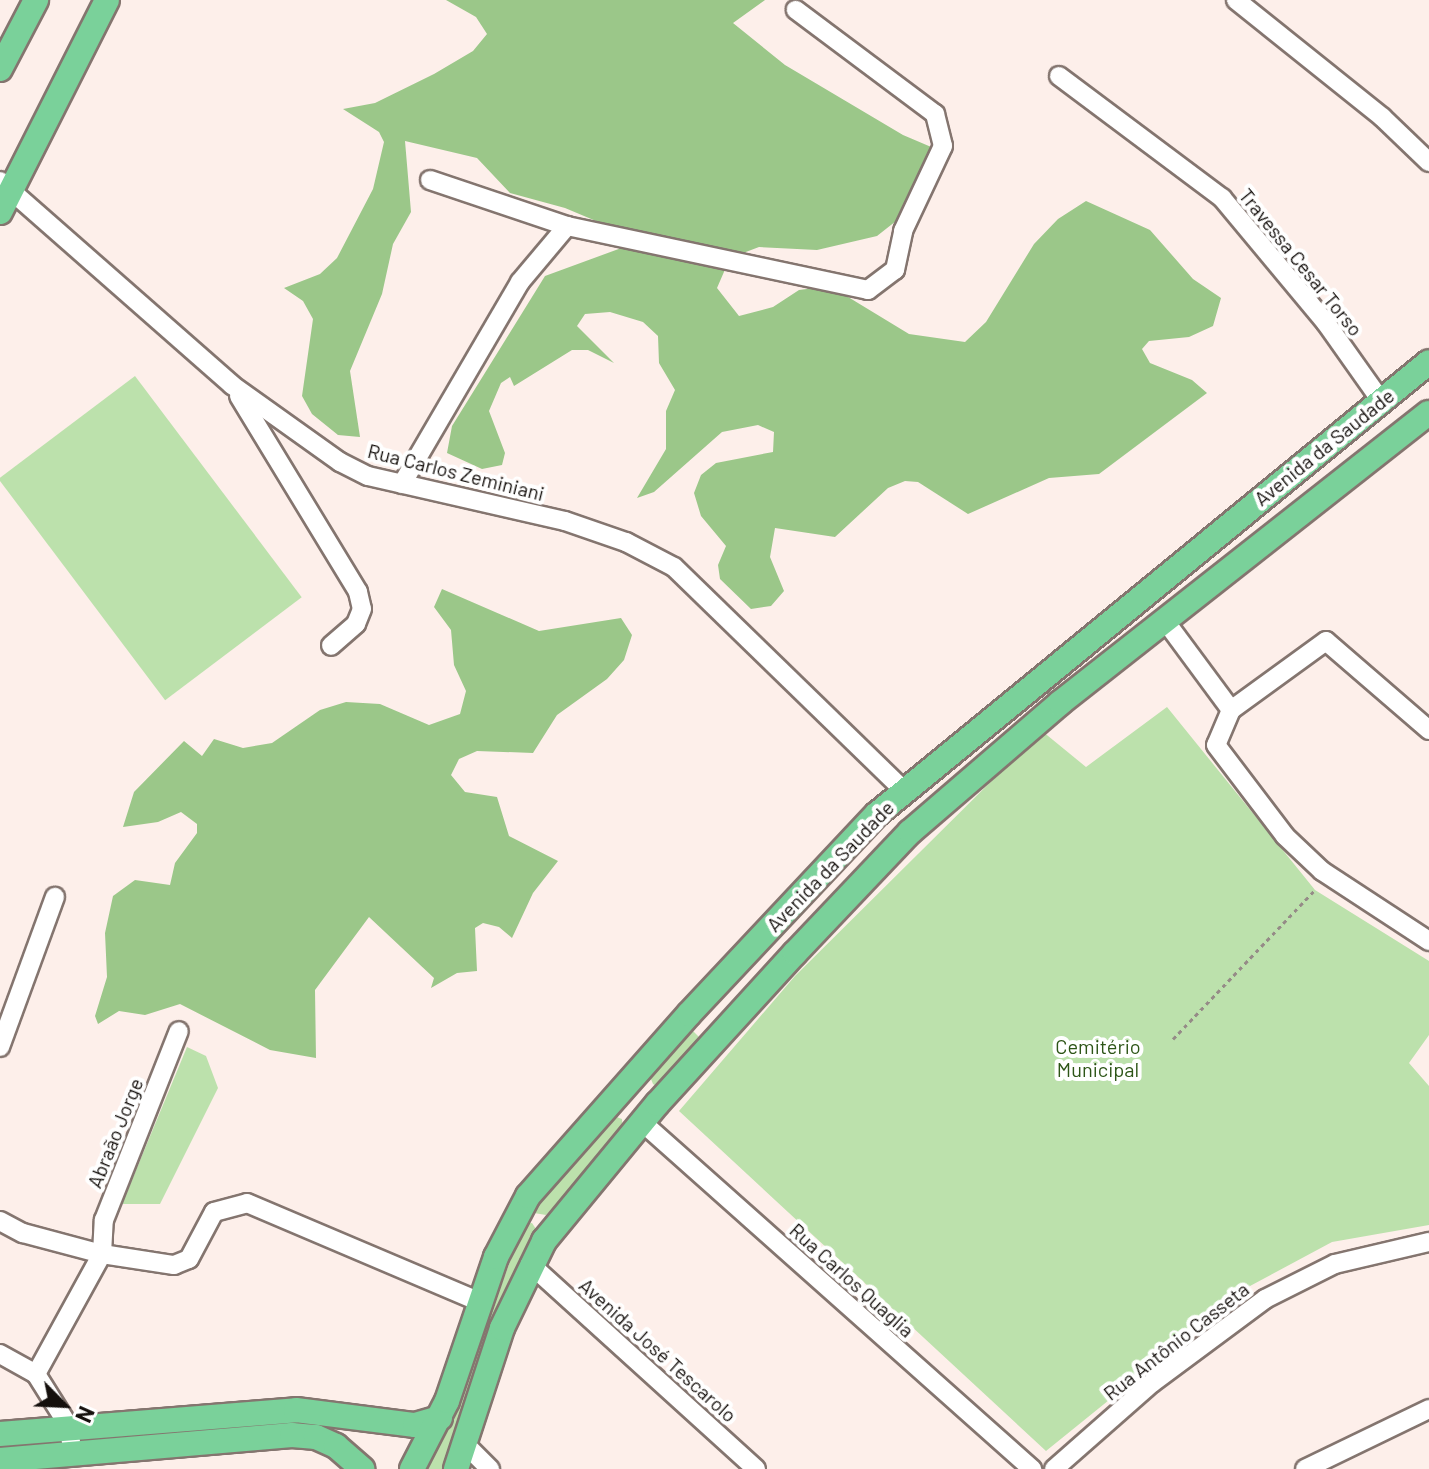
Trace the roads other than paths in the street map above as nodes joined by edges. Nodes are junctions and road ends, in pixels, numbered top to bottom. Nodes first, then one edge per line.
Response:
1 (36, 0) edge
2 (107, 0) edge
3 (1236, 0) edge
4 (796, 10) dead end
5 (0, 69) edge
6 (1059, 76) dead end
7 (1429, 162) edge
8 (430, 180) dead end
9 (4, 195) edge
10 (567, 226) junction
11 (1429, 362) edge
12 (232, 385) junction
13 (1382, 402) junction
14 (1429, 413) edge
15 (1307, 462) junction
16 (402, 484) junction
17 (1331, 493) junction
18 (1166, 622) junction
19 (331, 646) dead end
20 (1231, 710) junction
21 (1429, 730) edge
22 (904, 791) junction
23 (55, 897) dead end
24 (1429, 941) edge
25 (737, 963) junction
26 (759, 991) junction
27 (689, 1014) junction
28 (179, 1031) dead end
29 (717, 1039) junction
30 (0, 1047) edge
31 (630, 1081) junction
32 (643, 1123) junction
33 (0, 1221) edge
34 (1429, 1242) edge
35 (102, 1254) junction
36 (530, 1264) junction
37 (480, 1302) junction
38 (0, 1354) edge
39 (36, 1374) junction
40 (1429, 1409) edge
41 (440, 1418) junction
42 (68, 1425) junction
43 (0, 1434) edge
44 (464, 1443) junction
45 (73, 1453) junction
46 (0, 1460) edge
47 (362, 1469) edge
48 (412, 1469) edge
49 (456, 1469) edge
50 (490, 1469) edge
51 (756, 1469) edge
52 (1032, 1469) edge
53 (1054, 1469) edge
54 (1305, 1469) edge

1 - 5 main road
2 - 9 main road
3 - 7 street
4 - 10 street
6 - 13 street, Travessa Cesar Torso
8 - 10 street
9 - 12 street, Rua Carlos Zeminiani
10 - 16 street
11 - 13 main road, Avenida da Saudade
12 - 16 street, Rua Carlos Zeminiani
12 - 19 street
13 - 15 main road, Avenida da Saudade
14 - 17 main road, Avenida da Saudade
15 - 17 main road
15 - 22 main road, Avenida da Saudade
16 - 22 street, Rua Carlos Zeminiani
17 - 18 main road, Avenida da Saudade
18 - 20 street
18 - 26 main road, Avenida da Saudade
20 - 21 street
20 - 24 street
22 - 25 main road, Avenida da Saudade
23 - 30 street
25 - 26 main road
25 - 27 main road, Avenida da Saudade
26 - 29 main road, Avenida da Saudade
27 - 29 main road
27 - 31 main road, Avenida da Saudade
28 - 35 street, Abraão Jorge
29 - 32 main road, Avenida da Saudade
31 - 32 main road
31 - 37 main road, Avenida da Saudade
32 - 36 main road, Avenida da Saudade
32 - 52 street, Rua Carlos Quaglia
33 - 35 street
34 - 53 street, Rua Antônio Casseta
35 - 37 street
35 - 39 street
36 - 44 main road, Avenida da Saudade
36 - 51 street, Avenida José Tescarolo
37 - 41 main road, Avenida da Saudade
38 - 39 street
39 - 42 street
40 - 54 street
41 - 42 main road
41 - 48 main road, Avenida da Saudade
42 - 43 main road
42 - 45 street
44 - 49 main road, Avenida da Saudade
44 - 50 street
45 - 46 main road
45 - 47 main road

